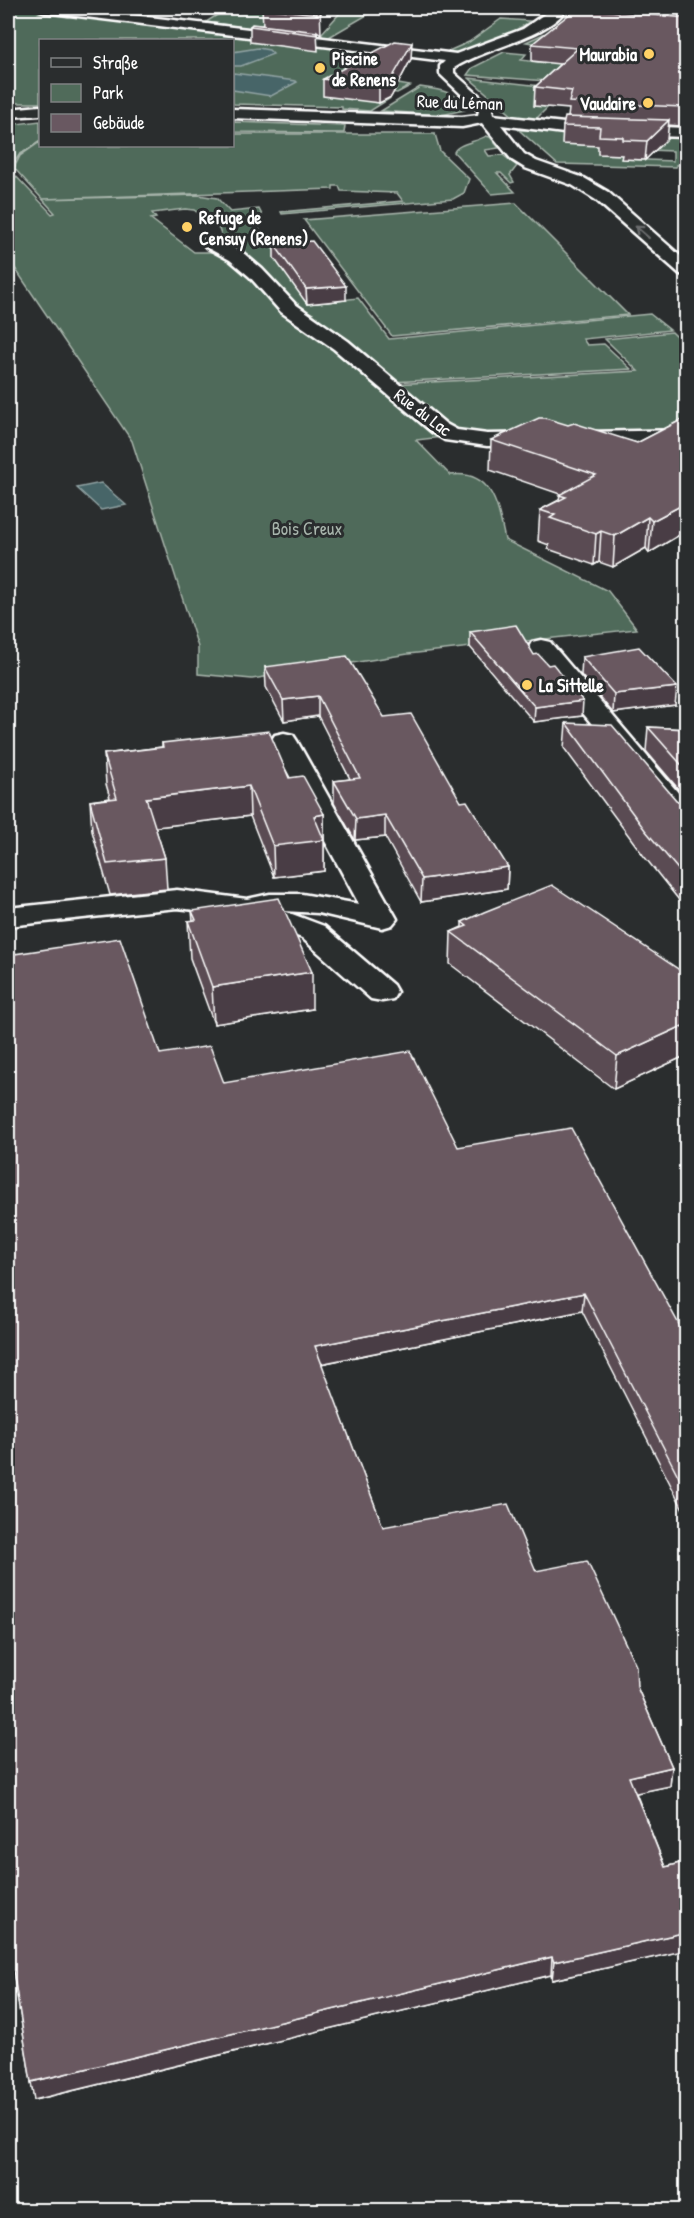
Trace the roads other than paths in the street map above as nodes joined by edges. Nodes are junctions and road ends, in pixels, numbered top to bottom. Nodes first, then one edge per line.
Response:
1 (45, 8) edge
2 (557, 11) edge
3 (574, 17) edge
4 (457, 58) junction
5 (39, 111) edge
6 (8, 113) edge
7 (234, 113) edge
8 (485, 118) junction
9 (687, 132) edge
10 (212, 243) dead end
11 (687, 270) edge
12 (687, 436) edge
13 (541, 647) dead end
14 (284, 741) dead end
15 (687, 819) edge
16 (246, 907) junction
17 (8, 917) edge
18 (382, 992) dead end

1 - 4 street
2 - 3 street
2 - 4 street
4 - 8 street
5 - 6 street
7 - 8 street, Rue du Léman
8 - 9 street, Rue du Léman
11 -> 8 street
10 - 12 street, Rue du Lac
13 - 15 street
14 - 16 street
16 - 17 street
16 - 18 street

